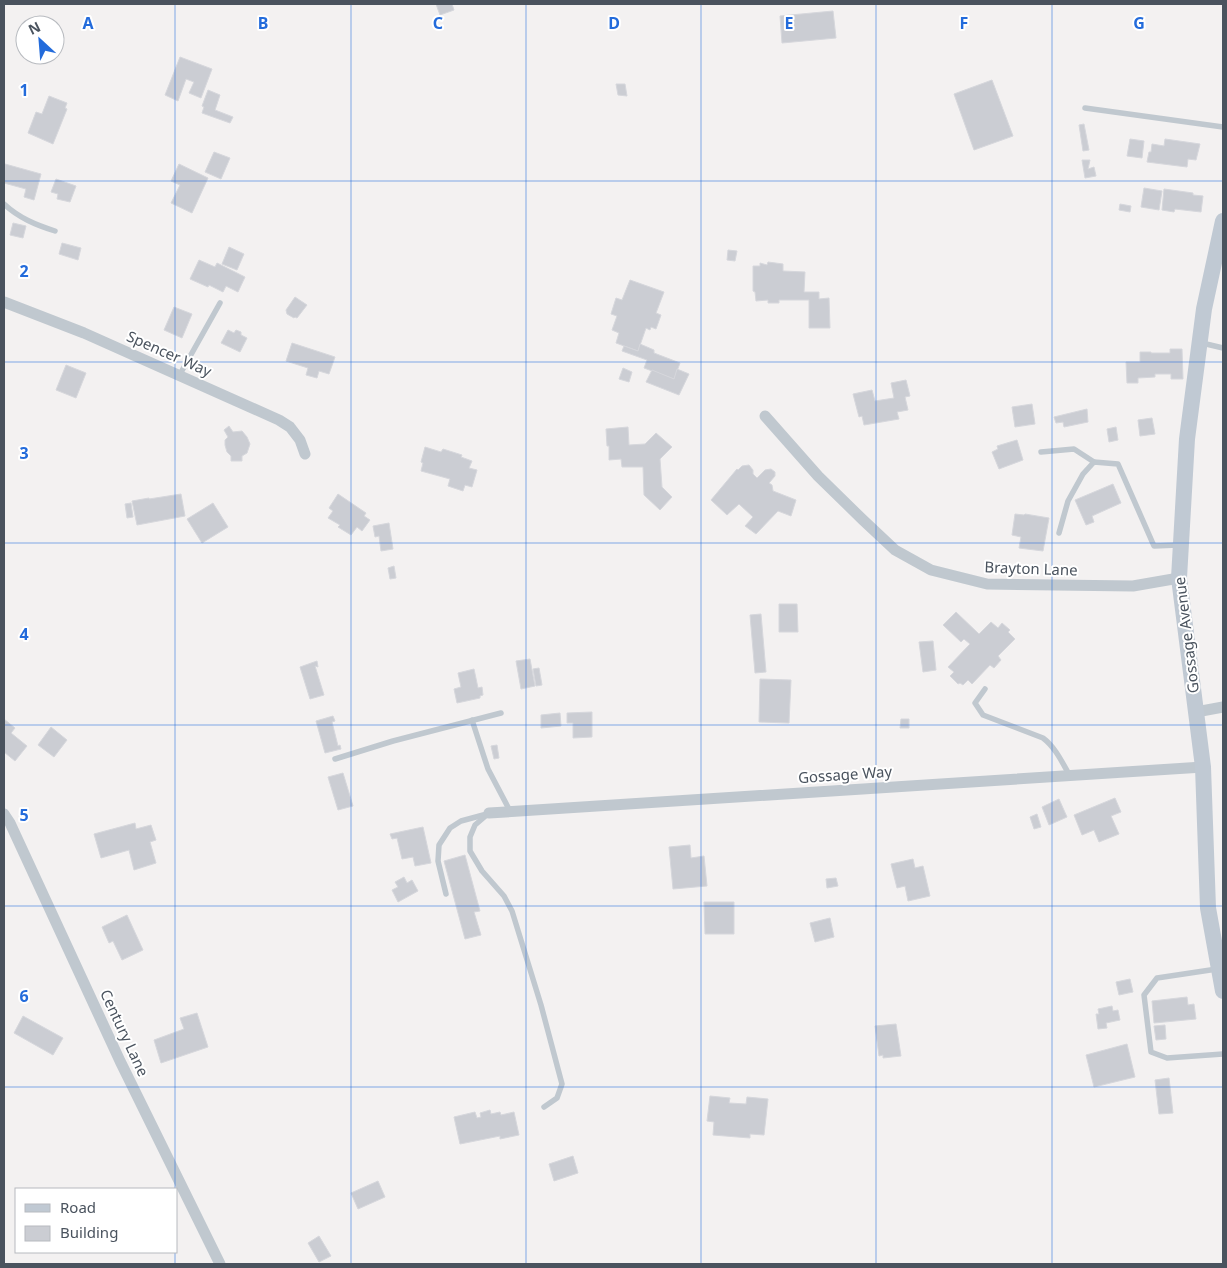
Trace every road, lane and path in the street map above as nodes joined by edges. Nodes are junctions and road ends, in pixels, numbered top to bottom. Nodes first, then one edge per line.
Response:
1 (1085, 108) dead end
2 (1223, 127) edge
3 (4, 204) edge
4 (1223, 221) edge
5 (55, 231) dead end
6 (1220, 250) edge
7 (4, 302) edge
8 (220, 303) dead end
9 (1200, 343) junction
10 (1223, 348) edge
11 (179, 376) junction
12 (765, 416) dead end
13 (1041, 452) dead end
14 (305, 454) dead end
15 (1094, 462) junction
16 (1059, 533) dead end
17 (1180, 545) junction
18 (1178, 578) junction
19 (985, 689) dead end
20 (1223, 707) edge
21 (1196, 712) junction
22 (501, 713) dead end
23 (472, 720) junction
24 (335, 759) dead end
25 (1203, 767) junction
26 (1070, 776) junction
27 (510, 811) junction
28 (489, 813) junction
29 (4, 814) edge
30 (446, 894) dead end
31 (1219, 969) junction
32 (1223, 991) edge
33 (1223, 1054) edge
34 (544, 1107) dead end
35 (220, 1264) edge

1 - 2 lane
3 - 5 lane
4 - 6 street, Gossage Avenue
6 - 9 street, Gossage Avenue
7 - 11 street, Spencer Way
8 - 11 lane
9 - 10 lane
9 - 17 street, Gossage Avenue
11 - 14 street, Spencer Way
12 - 18 street, Brayton Lane
13 - 15 lane
15 - 16 lane
15 - 17 lane
17 - 18 street, Gossage Avenue
18 - 21 street, Gossage Avenue
19 - 26 lane
20 - 21 street
21 - 25 street, Gossage Avenue
22 - 23 lane
23 - 24 lane
23 - 27 lane
25 - 26 street, Gossage Way
25 - 31 street, Gossage Avenue
26 - 27 street, Gossage Way
27 - 28 street, Gossage Way
28 - 30 lane
28 - 34 lane
29 - 35 street, Century Lane
31 - 32 street, Gossage Avenue
31 - 33 lane

